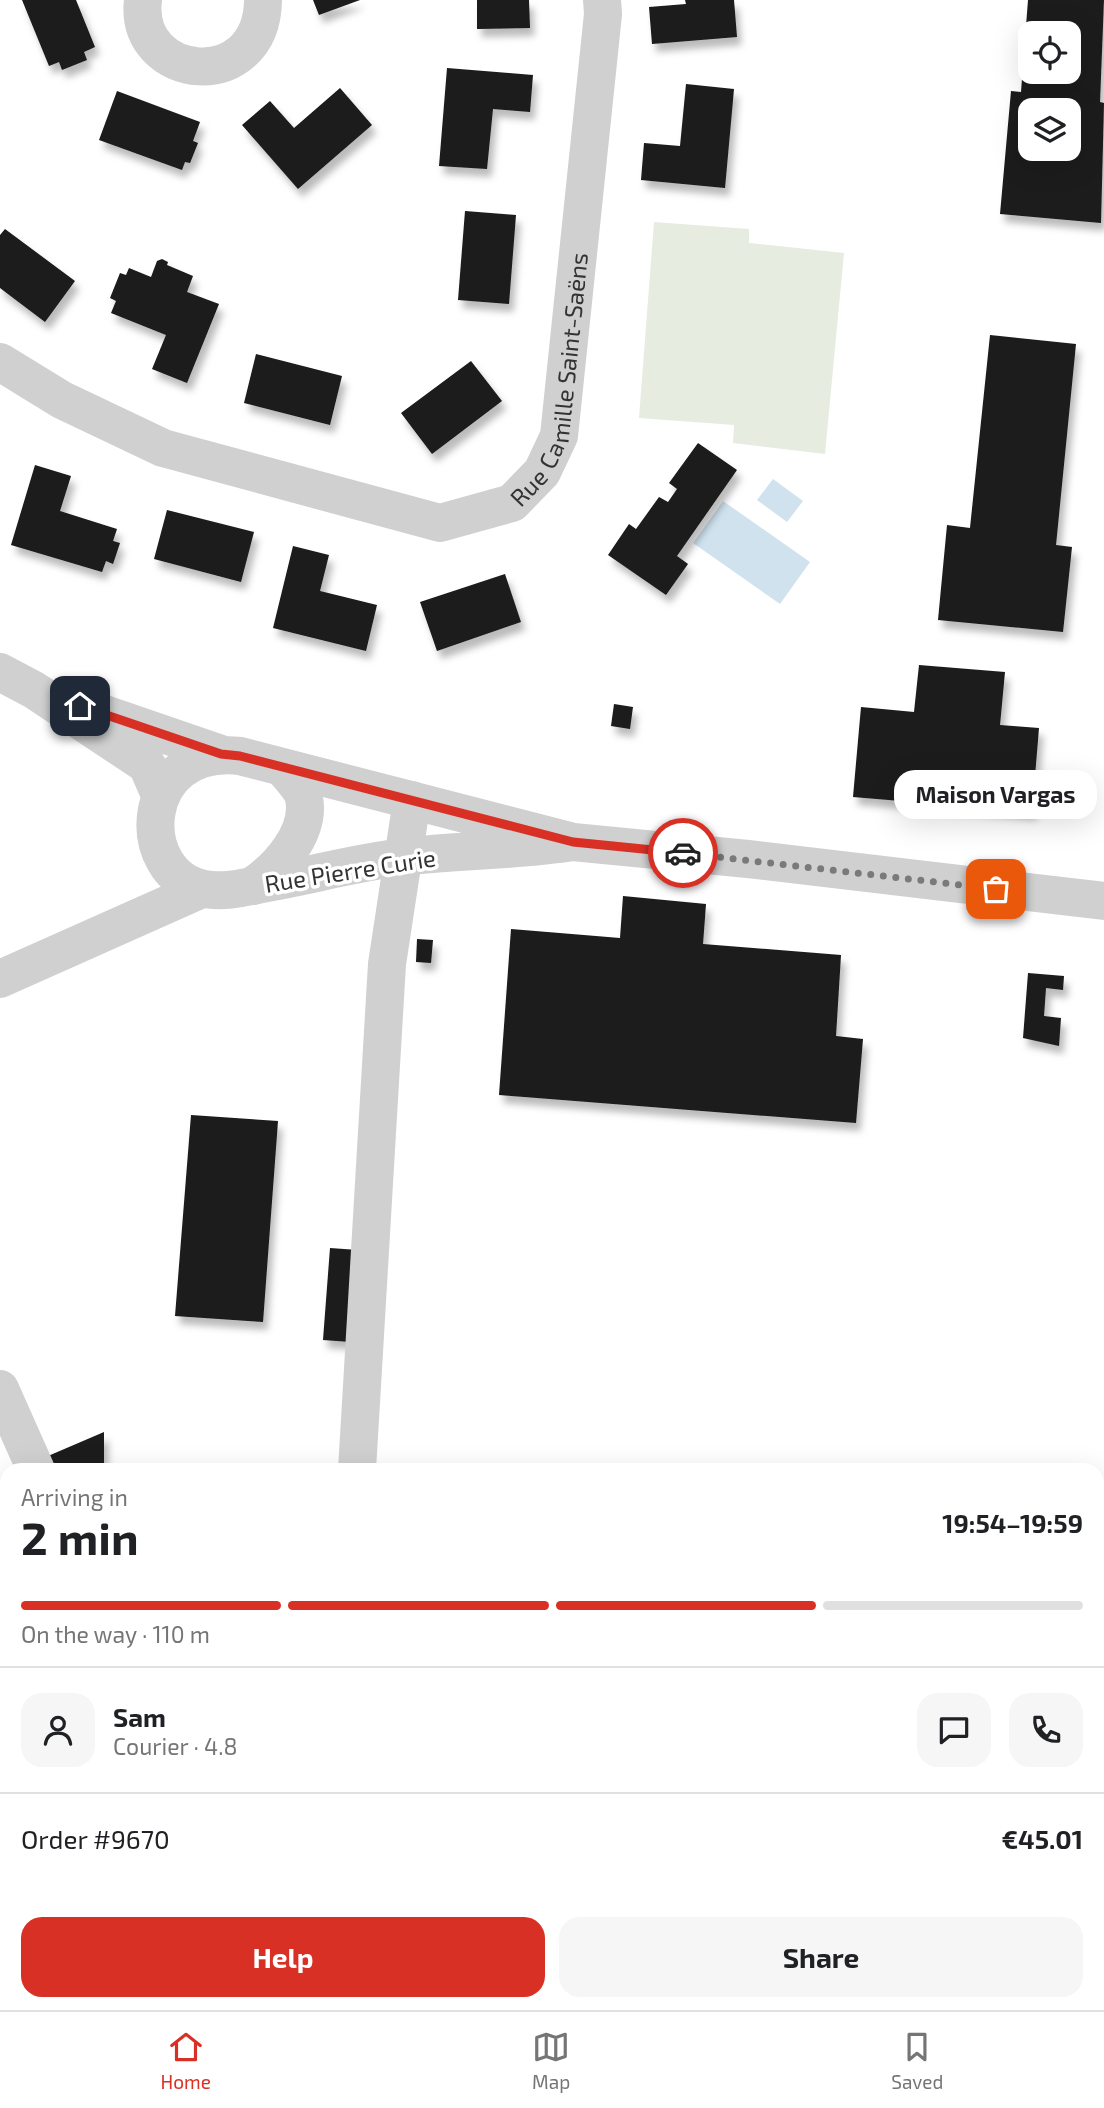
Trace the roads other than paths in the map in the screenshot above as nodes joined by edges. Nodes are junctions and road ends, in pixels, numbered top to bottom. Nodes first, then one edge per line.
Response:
1 (143, 0) edge
2 (264, 0) edge
3 (602, 0) edge
4 (0, 362) edge
5 (0, 672) edge
6 (34, 690) junction
7 (221, 754) junction
8 (285, 770) junction
9 (160, 795) junction
10 (412, 800) junction
11 (573, 842) junction
12 (162, 854) junction
13 (403, 857) junction
14 (252, 886) junction
15 (202, 888) junction
16 (1104, 901) edge
17 (131, 922) junction
18 (0, 979) edge
19 (0, 1389) edge
20 (33, 1463) edge
21 (357, 1463) edge

1 - 2 street
3 - 4 street, Rue Camille Saint-Saëns
5 - 6 street
6 - 7 street
6 - 9 street
7 - 8 street, Rue Pierre Curie
7 - 9 street, Rue Pierre Curie
8 - 10 street, Rue Pierre Curie
8 - 14 street, Rue Pierre Curie
9 - 12 street
10 - 11 street, Rue Pierre Curie
10 - 13 street
11 - 13 street, Rue Pierre Curie
11 - 16 street, Rue Pierre Curie
12 - 15 street
12 - 17 street
13 - 14 street, Rue Pierre Curie
13 - 21 street
14 - 15 street, Rue Pierre Curie
15 - 17 street
17 - 18 street
19 - 20 street

